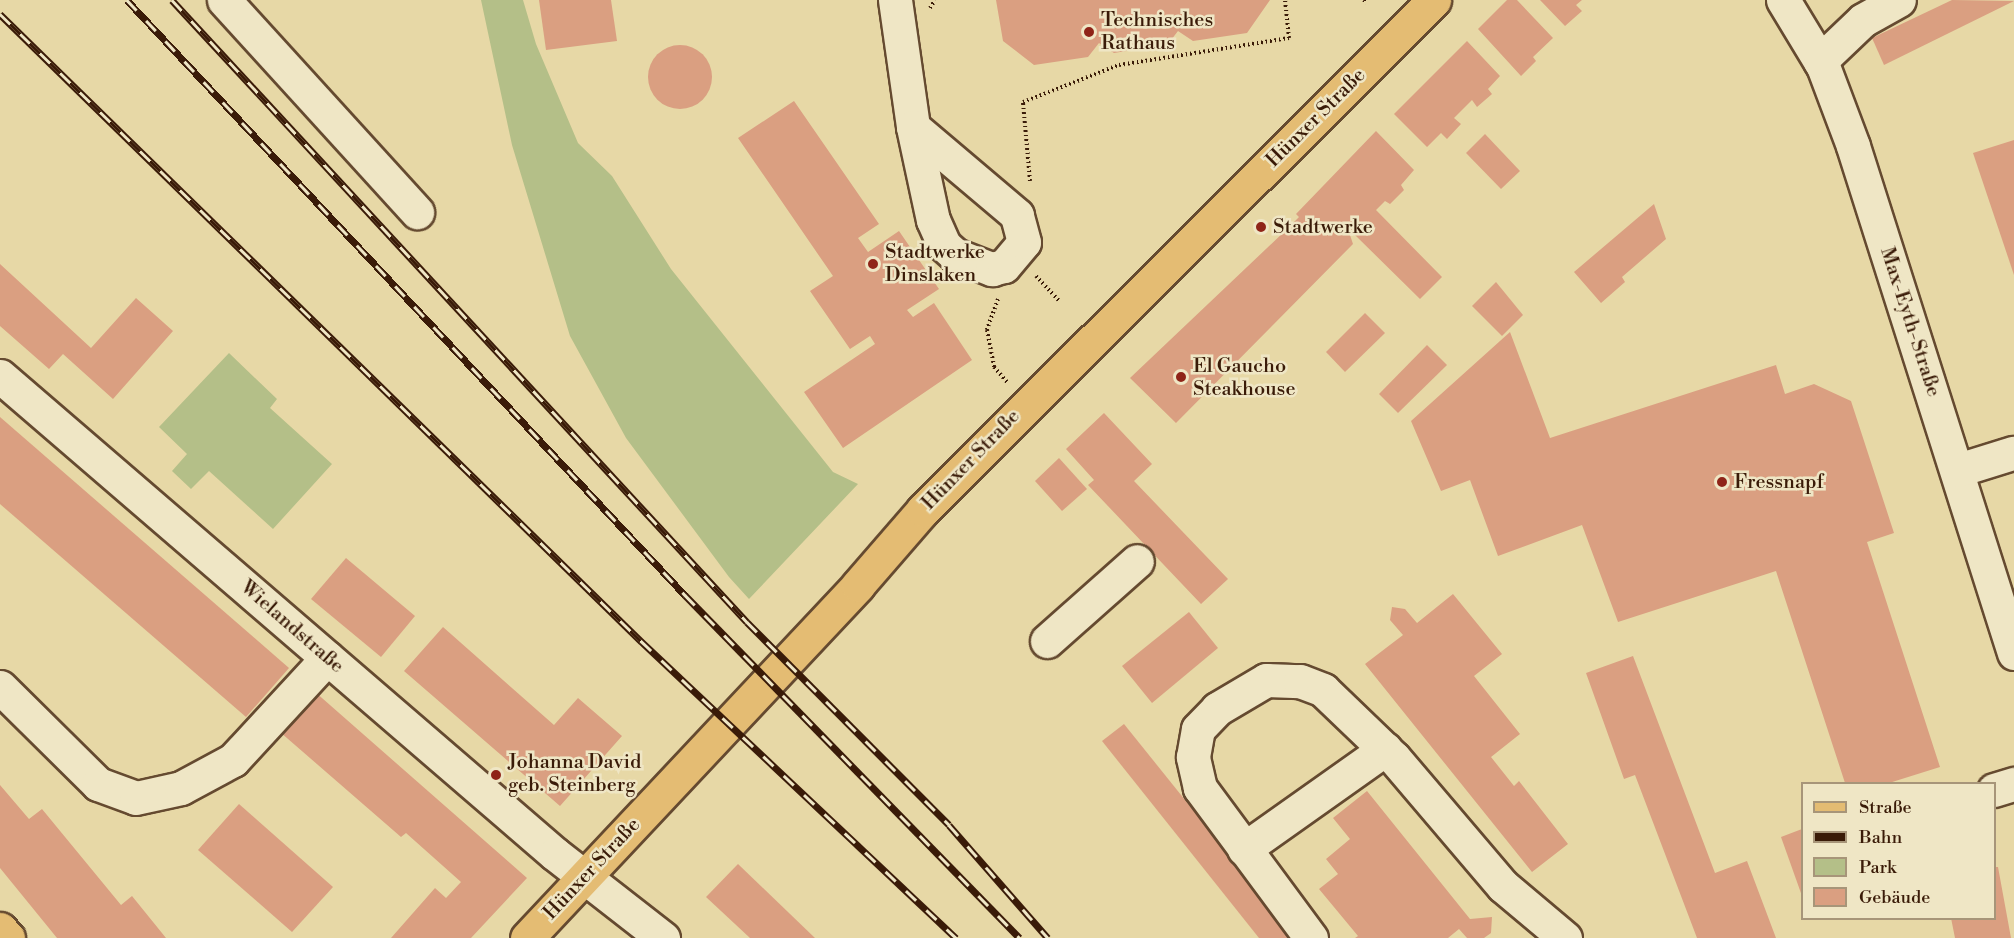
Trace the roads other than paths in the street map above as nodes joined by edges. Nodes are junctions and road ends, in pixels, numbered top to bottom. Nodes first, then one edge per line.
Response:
1 (224, 0) edge
2 (895, 0) edge
3 (1434, 0) edge
4 (1783, 0) edge
5 (1899, 0) edge
6 (1820, 61) junction
7 (913, 127) junction
8 (417, 212) dead end
9 (0, 376) edge
10 (2013, 453) edge
11 (1958, 470) junction
12 (1137, 561) dead end
13 (1047, 641) dead end
14 (2014, 653) edge
15 (327, 657) junction
16 (0, 687) edge
17 (1385, 749) junction
18 (2014, 784) edge
19 (1996, 790) edge
20 (1244, 849) junction
21 (585, 877) junction
22 (0, 929) edge
23 (1550, 934) edge
24 (8, 938) edge
25 (527, 938) edge
26 (663, 938) edge
27 (1311, 938) edge

1 - 8 street
2 - 7 street
3 - 21 main road, Hünxer Straße
4 - 6 street, Max-Eyth-Straße
5 - 6 street
6 - 11 street, Max-Eyth-Straße
7 - 7 street
9 - 15 street, Wielandstraße
10 - 11 street
11 - 14 street, Max-Eyth-Straße
12 - 13 street
15 - 16 street
15 - 21 street, Wielandstraße
17 - 20 street
17 - 20 street
17 - 23 street
18 - 19 street
20 - 27 street
21 - 25 main road, Hünxer Straße
21 - 26 street, Wielandstraße
22 - 24 main road

